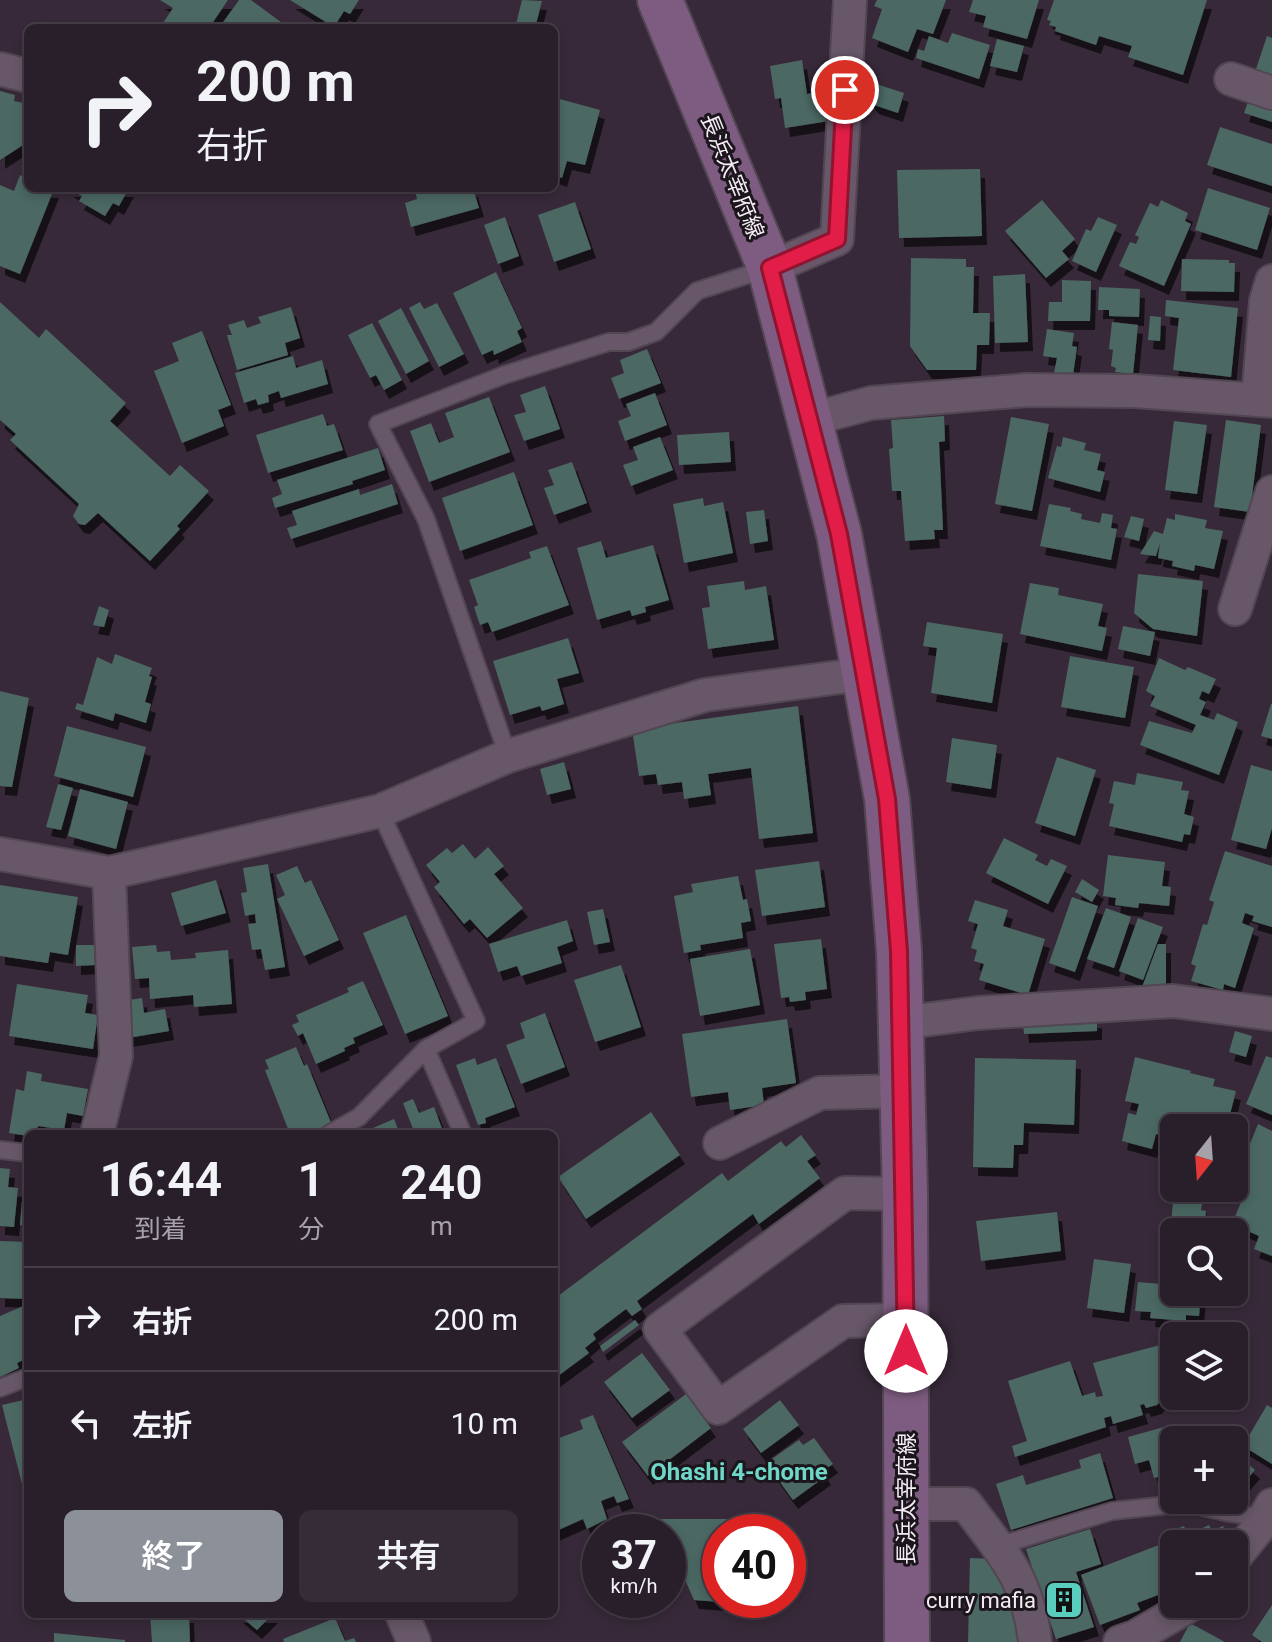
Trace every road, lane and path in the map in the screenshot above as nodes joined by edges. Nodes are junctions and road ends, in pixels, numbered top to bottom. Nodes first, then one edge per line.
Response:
1 (660, 0) edge
2 (850, 0) edge
3 (0, 69) edge
4 (24, 75) edge
5 (1231, 79) dead end
6 (1272, 93) edge
7 (770, 268) junction
8 (1272, 281) edge
9 (1265, 400) edge
10 (812, 419) junction
11 (1272, 492) edge
12 (1235, 609) dead end
13 (863, 674) junction
14 (508, 756) junction
15 (380, 811) junction
16 (0, 854) edge
17 (109, 873) junction
18 (1272, 1014) edge
19 (900, 1023) junction
20 (426, 1049) junction
21 (902, 1091) junction
22 (98, 1130) edge
23 (336, 1130) edge
24 (461, 1130) edge
25 (720, 1143) dead end
26 (0, 1150) edge
27 (24, 1153) edge
28 (905, 1194) junction
29 (906, 1320) junction
30 (24, 1379) edge
31 (0, 1388) edge
32 (906, 1504) junction
33 (1268, 1511) edge
34 (1248, 1539) edge
35 (998, 1546) junction
36 (404, 1618) edge
37 (1168, 1618) edge
38 (414, 1642) edge
39 (907, 1642) edge
40 (1035, 1642) edge
41 (1120, 1642) edge

1 - 7 street, 長浜太宰府線
2 - 7 street
3 - 4 street
5 - 6 street
7 - 10 street, 長浜太宰府線
7 - 14 lane
8 - 9 street
9 - 10 street
10 - 13 street, 長浜太宰府線
11 - 12 street
13 - 14 street
13 - 19 street, 長浜太宰府線
14 - 15 street
15 - 17 street
15 - 20 lane
16 - 17 street
17 - 22 street
18 - 19 street
19 - 21 street, 長浜太宰府線
20 - 23 lane
20 - 24 lane
21 - 25 street
21 - 28 street, 長浜太宰府線
26 - 27 lane
28 - 29 street, 長浜太宰府線
28 - 29 street
29 - 32 street, 長浜太宰府線
30 - 31 lane
32 - 35 street
32 - 39 street, 長浜太宰府線
33 - 34 street
33 - 35 lane
35 - 40 street
36 - 38 street
37 - 41 street

